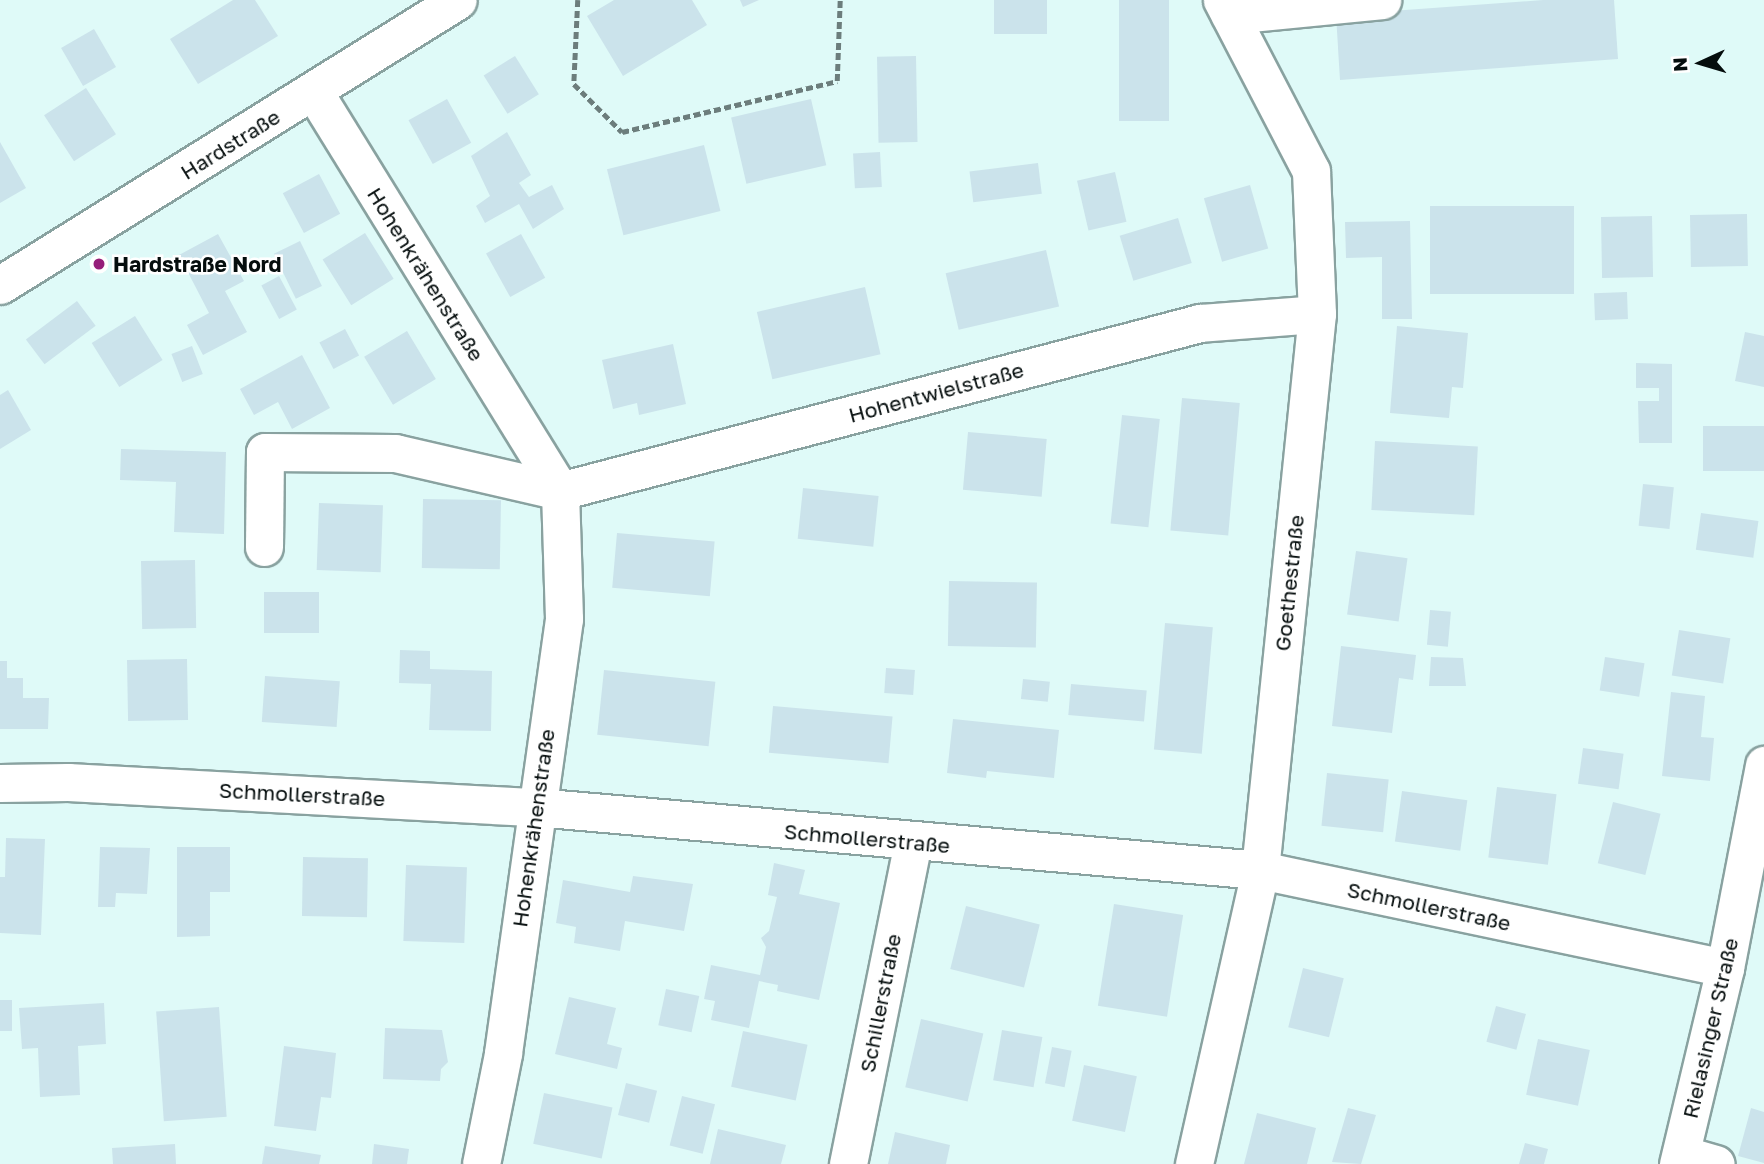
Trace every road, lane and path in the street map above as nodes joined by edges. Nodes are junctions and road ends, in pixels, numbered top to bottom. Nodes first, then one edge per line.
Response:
1 (458, 0) edge
2 (578, 0) edge
3 (840, 0) edge
4 (1382, 0) edge
5 (1226, 7) edge
6 (314, 92) junction
7 (0, 285) edge
8 (1317, 314) junction
9 (559, 491) junction
10 (264, 547) dead end
11 (1764, 765) edge
12 (0, 783) edge
13 (535, 807) junction
14 (913, 842) junction
15 (1259, 870) junction
16 (1751, 905) edge
17 (1725, 968) junction
18 (1692, 1161) edge
19 (481, 1164) edge
20 (848, 1164) edge
21 (1195, 1164) edge

1 - 6 street, Hardstraße
2 - 3 path
4 - 5 street, Goethestraße
5 - 8 street, Goethestraße
6 - 7 street, Hardstraße
6 - 9 street, Hohenkrähenstraße
8 - 9 street, Hohentwielstraße
8 - 15 street, Goethestraße
9 - 10 street
9 - 13 street, Hohenkrähenstraße
11 - 16 street, Rielasinger Straße
12 - 13 street, Schmollerstraße
13 - 14 street, Schmollerstraße
13 - 19 street, Hohenkrähenstraße
14 - 15 street, Schmollerstraße
14 - 20 street, Schillerstraße
15 - 17 street, Schmollerstraße
15 - 21 street, Goethestraße
16 - 17 street, Rielasinger Straße
17 - 18 street, Rielasinger Straße

